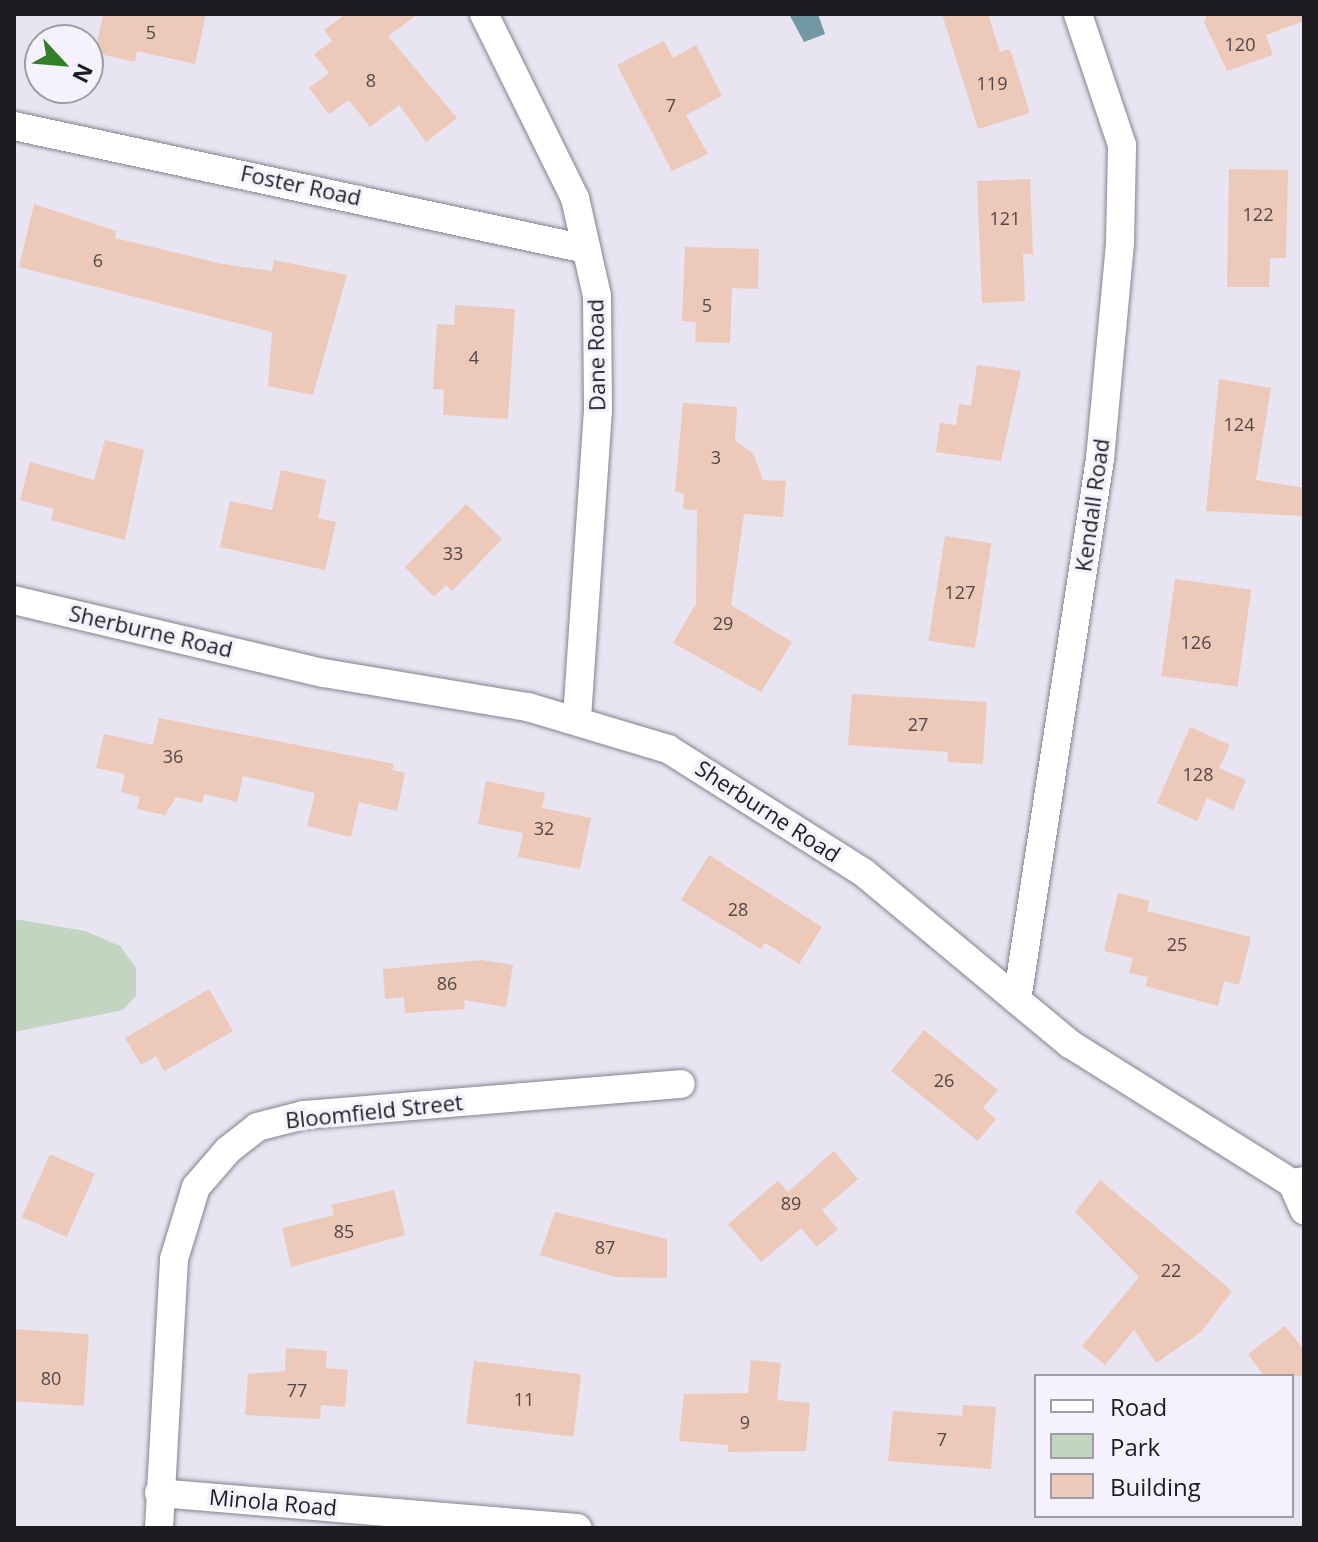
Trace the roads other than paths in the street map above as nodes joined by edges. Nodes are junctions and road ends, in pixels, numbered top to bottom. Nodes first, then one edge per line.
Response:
1 (484, 14) edge
2 (1078, 14) edge
3 (14, 126) edge
4 (586, 249) junction
5 (14, 600) edge
6 (577, 719) junction
7 (1017, 1000) junction
8 (681, 1084) dead end
9 (1298, 1182) edge
10 (1304, 1210) edge
11 (159, 1493) junction
12 (159, 1528) edge
13 (578, 1528) edge

1 - 4 street, Dane Road
2 - 7 street, Kendall Road
3 - 4 street, Foster Road
4 - 6 street, Dane Road
5 - 6 street, Sherburne Road
6 - 7 street, Sherburne Road
7 - 9 street, Sherburne Road
8 - 11 street, Bloomfield Street
9 - 10 street, Sherburne Road
11 - 12 street, Bloomfield Street
11 - 13 street, Minola Road

